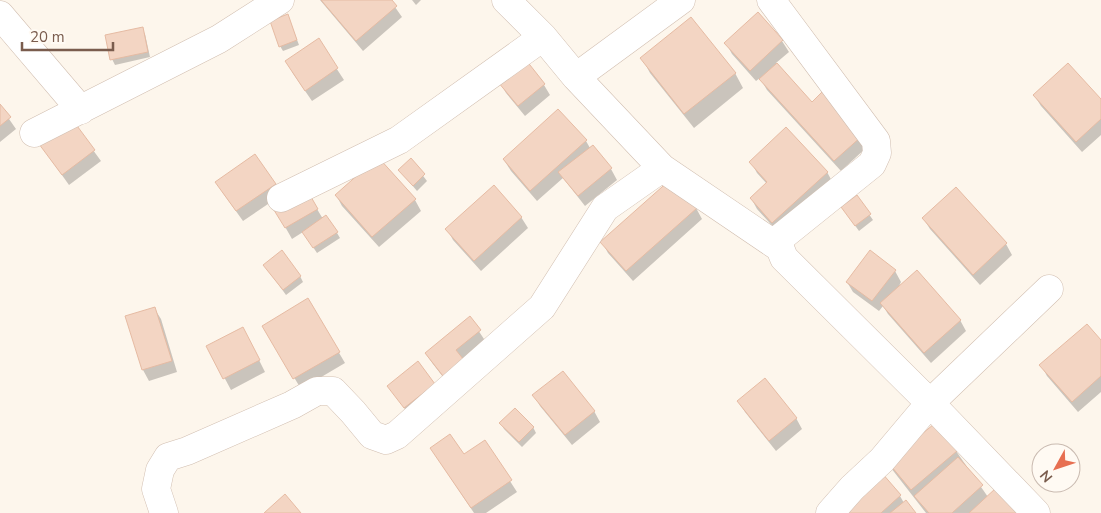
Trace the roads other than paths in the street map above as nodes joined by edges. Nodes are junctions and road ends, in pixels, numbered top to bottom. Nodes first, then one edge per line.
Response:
1 (280, 0) edge
2 (506, 0) edge
3 (681, 0) edge
4 (771, 0) edge
5 (0, 15) edge
6 (543, 38) junction
7 (576, 77) junction
8 (81, 110) junction
9 (34, 133) dead end
10 (662, 168) junction
11 (280, 198) dead end
12 (780, 248) junction
13 (1049, 289) dead end
14 (930, 404) junction
15 (164, 513) edge
16 (830, 513) edge
17 (1036, 513) edge

1 - 8 street
2 - 6 street
3 - 7 street
4 - 12 street
5 - 8 street
6 - 7 street
6 - 11 street
7 - 10 street
8 - 9 street
10 - 12 street
10 - 15 street
12 - 14 street
13 - 14 street
14 - 16 street
14 - 17 street

